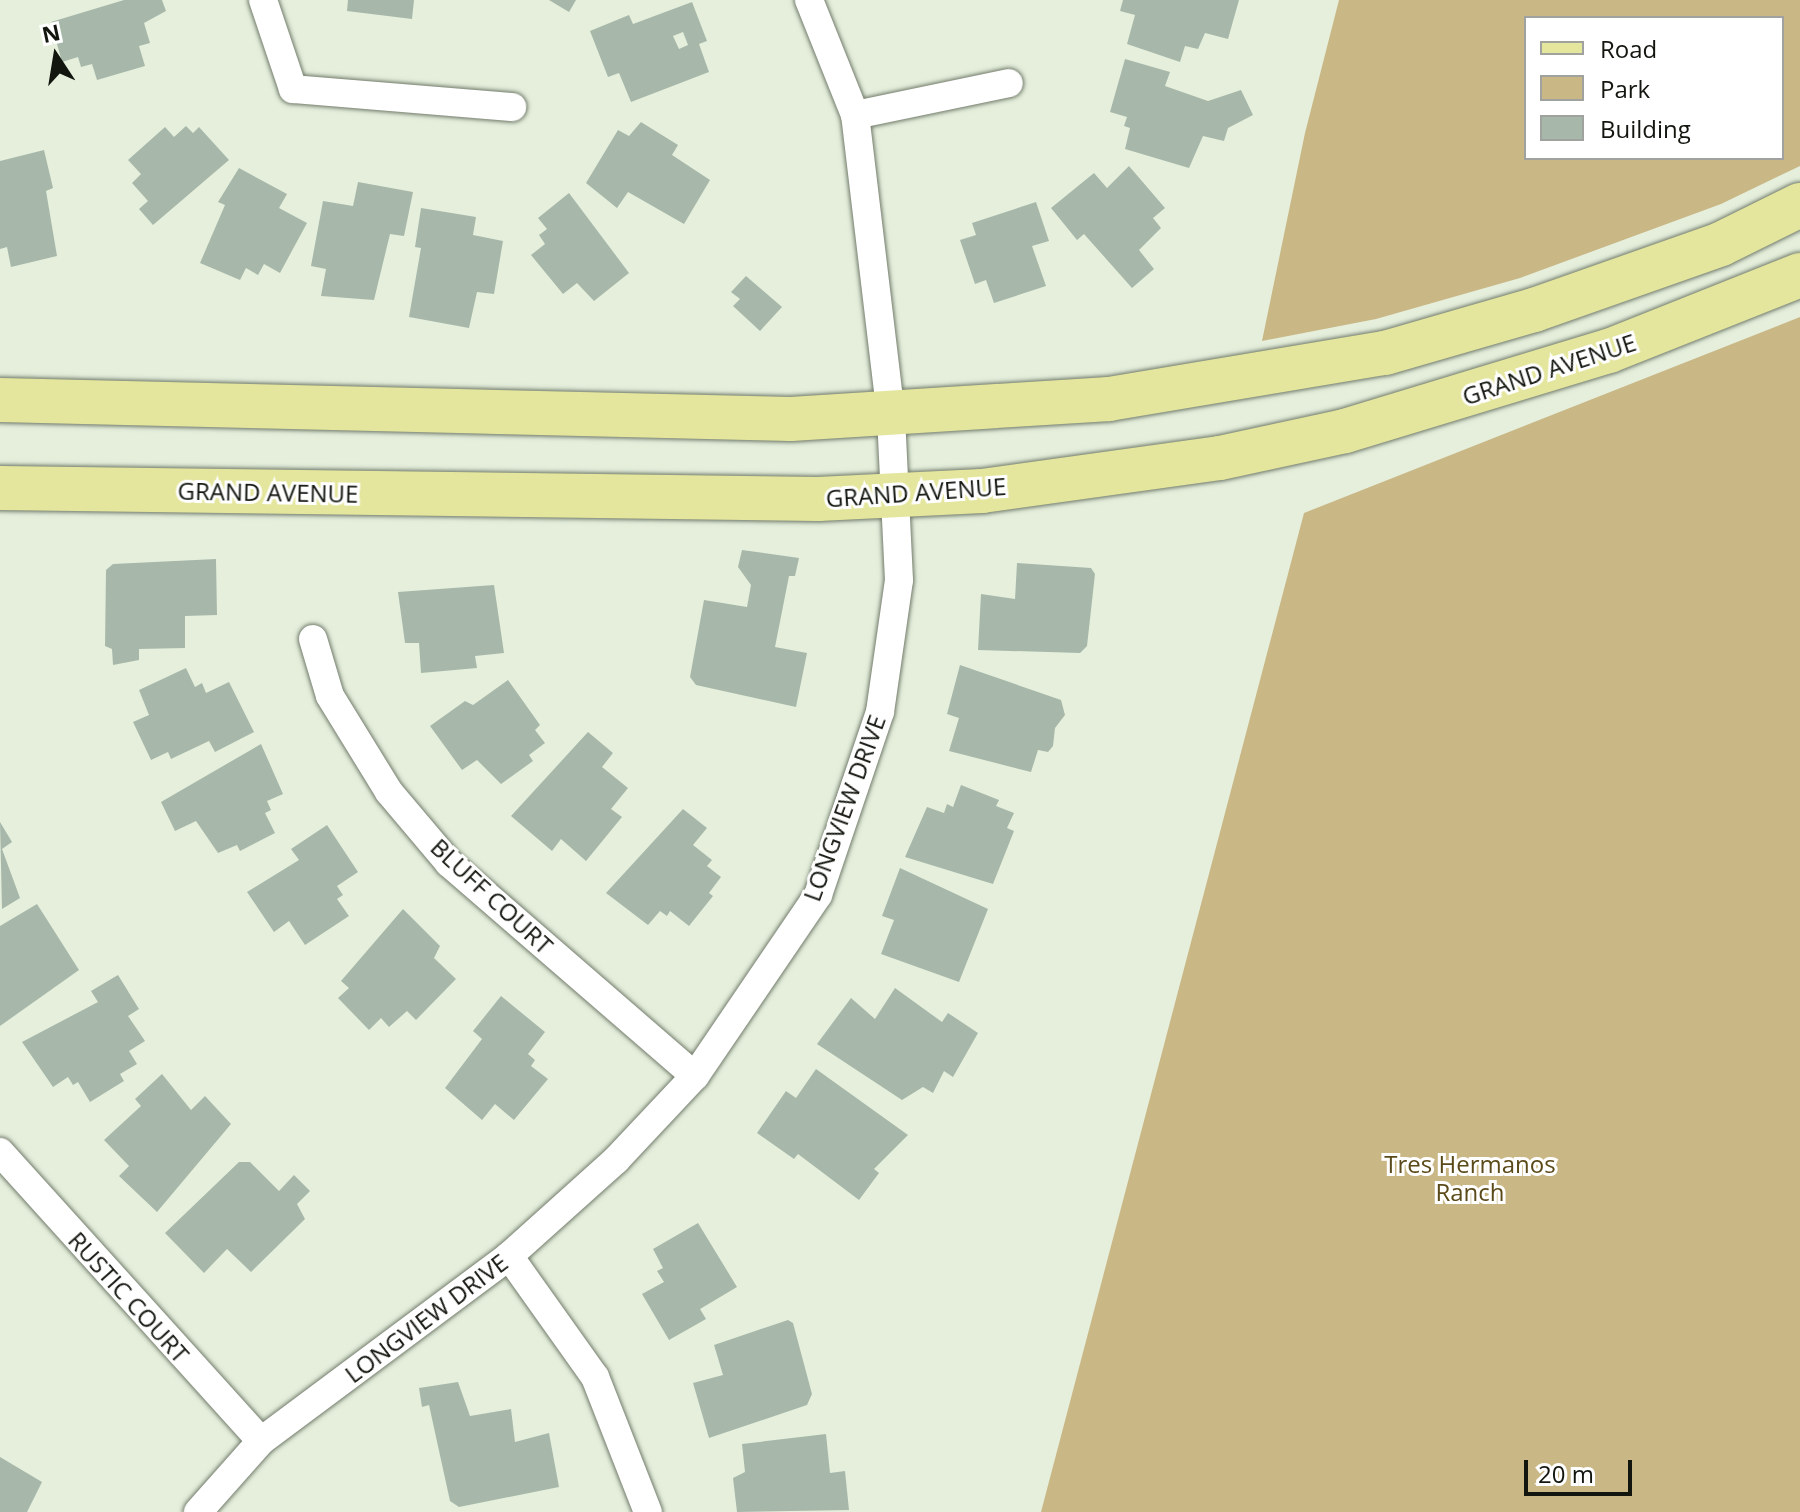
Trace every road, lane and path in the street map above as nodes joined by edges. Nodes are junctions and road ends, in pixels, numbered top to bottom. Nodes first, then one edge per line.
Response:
1 (263, 0) edge
2 (809, 0) edge
3 (1009, 83) dead end
4 (512, 107) dead end
5 (855, 115) junction
6 (1800, 205) edge
7 (1800, 275) edge
8 (0, 400) edge
9 (891, 416) junction
10 (0, 488) edge
11 (896, 495) junction
12 (313, 639) dead end
13 (695, 1076) junction
14 (0, 1152) edge
15 (509, 1256) junction
16 (261, 1441) junction
17 (198, 1512) edge
18 (648, 1512) edge

1 - 4 street
2 - 5 street, LONGVIEW DRIVE
3 - 5 street
5 - 9 street, LONGVIEW DRIVE
6 - 9 main road
7 - 11 main road, GRAND AVENUE
8 - 9 main road
9 - 11 street, LONGVIEW DRIVE
10 - 11 main road, GRAND AVENUE
11 - 13 street, LONGVIEW DRIVE
12 - 13 street, BLUFF COURT
13 - 15 street, LONGVIEW DRIVE
14 - 16 street, RUSTIC COURT
15 - 16 street, LONGVIEW DRIVE
15 - 18 street
16 - 17 street, LONGVIEW DRIVE

